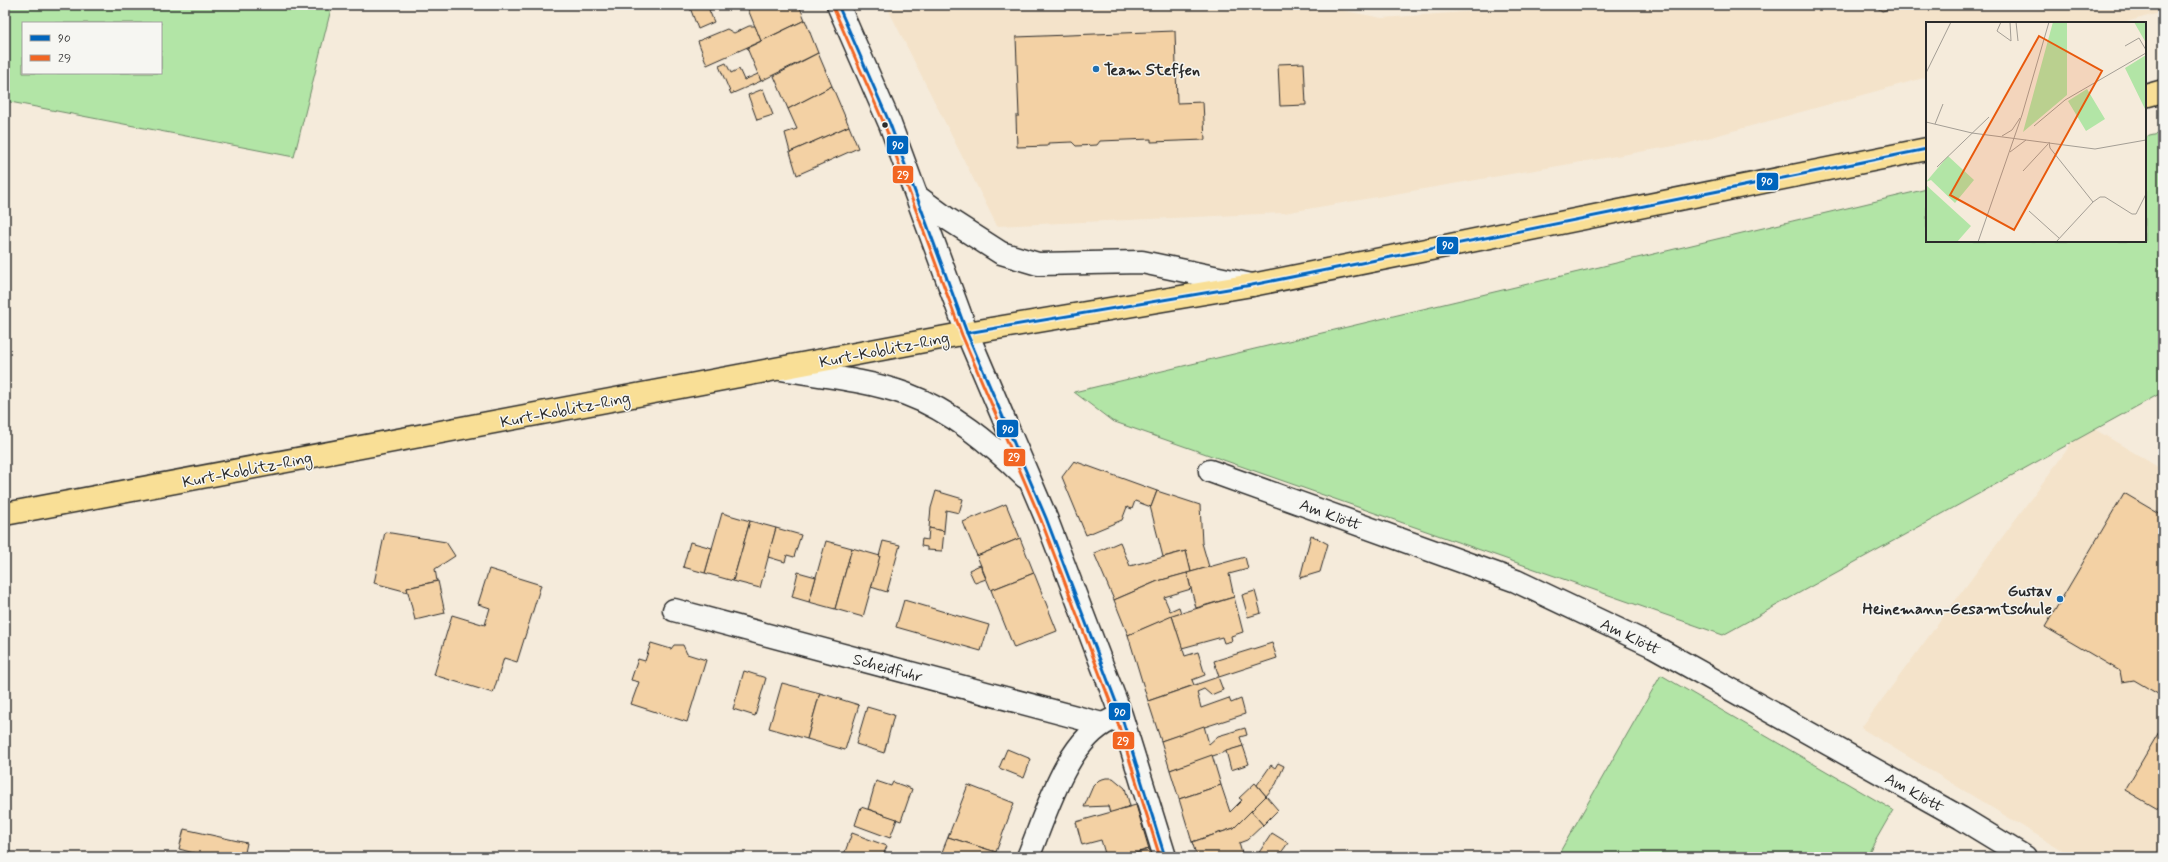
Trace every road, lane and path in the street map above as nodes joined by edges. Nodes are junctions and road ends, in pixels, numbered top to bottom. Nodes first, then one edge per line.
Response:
1 (838, 5) edge
2 (2163, 91) edge
3 (2146, 96) edge
4 (1926, 150) edge
5 (918, 197) junction
6 (1252, 285) junction
7 (967, 333) junction
8 (780, 368) junction
9 (1210, 472) dead end
10 (1031, 484) junction
11 (5, 514) edge
12 (674, 610) dead end
13 (1111, 720) junction
14 (1028, 857) edge
15 (1165, 857) edge
16 (2025, 857) edge

1 - 5 street
2 - 3 main road
4 - 6 main road, Kurt-Koblitz-Ring
5 - 6 street
5 - 7 street
6 - 7 main road, Kurt-Koblitz-Ring
7 - 8 main road, Kurt-Koblitz-Ring
7 - 10 street
8 - 10 street
8 - 11 main road, Kurt-Koblitz-Ring
9 - 16 street, Am Klött
10 - 13 street
12 - 13 street, Scheidfuhr
13 - 14 street
13 - 15 street

